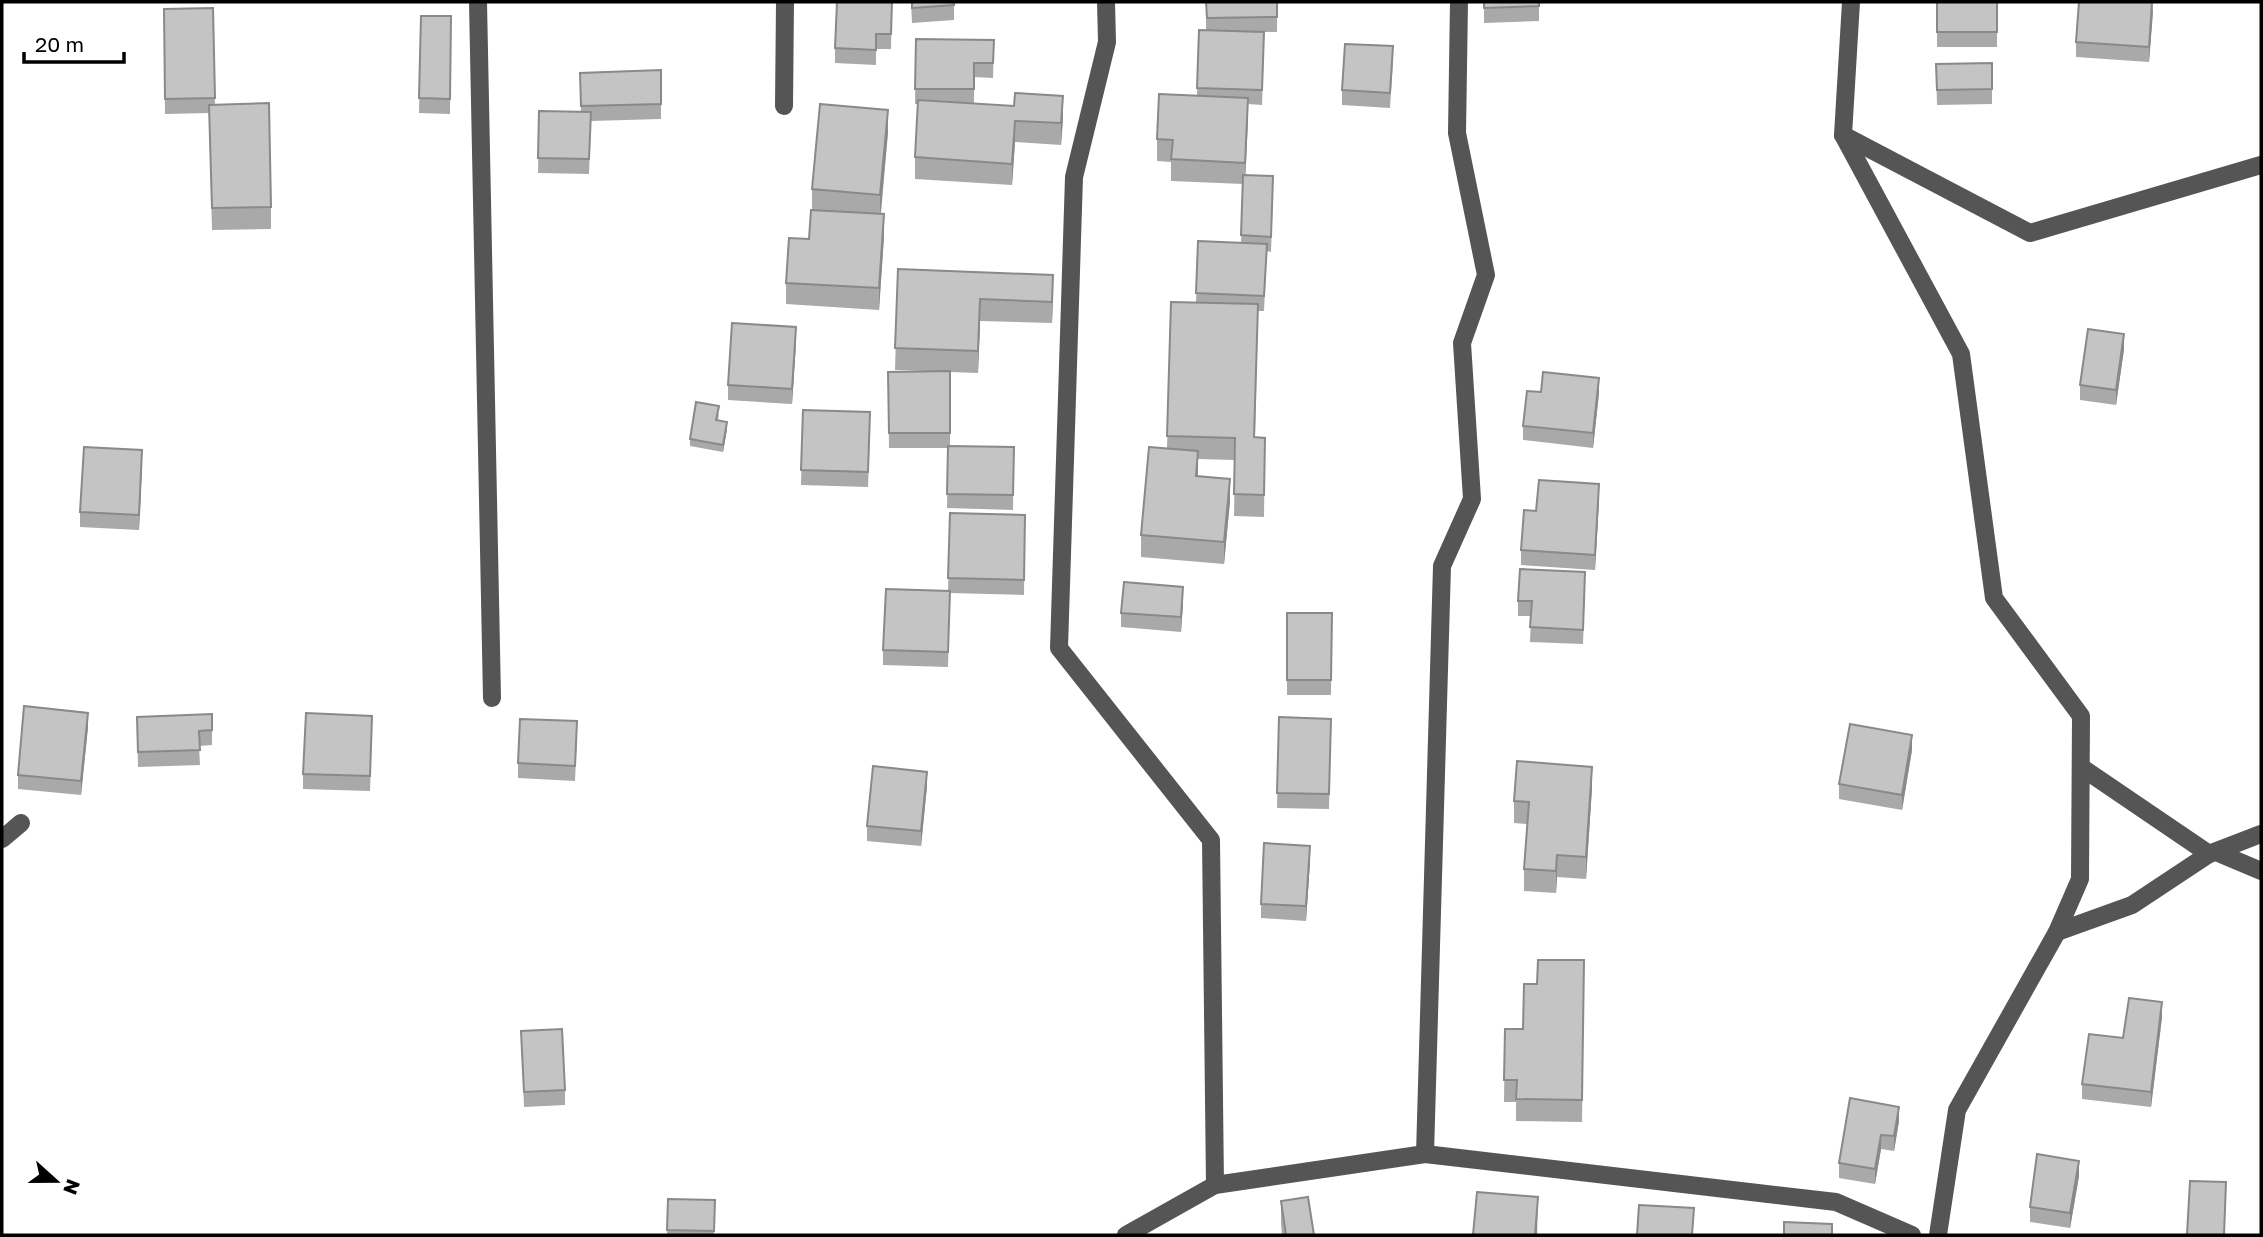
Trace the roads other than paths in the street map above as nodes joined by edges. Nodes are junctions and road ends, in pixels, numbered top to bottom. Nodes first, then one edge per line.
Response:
1 (478, 2) edge
2 (785, 2) edge
3 (1106, 2) edge
4 (1459, 2) edge
5 (1851, 2) edge
6 (784, 106) dead end
7 (1843, 135) junction
8 (2261, 165) edge
9 (492, 698) dead end
10 (2081, 767) junction
11 (21, 823) dead end
12 (2261, 834) edge
13 (2, 839) edge
14 (2212, 853) junction
15 (2261, 871) edge
16 (2057, 932) junction
17 (1426, 1154) junction
18 (1215, 1185) junction
19 (1126, 1235) edge
20 (1912, 1235) edge
21 (1938, 1235) edge

1 - 9 street
2 - 6 street
3 - 18 street
4 - 17 street
5 - 7 street
7 - 8 street
7 - 10 street
10 - 14 street
10 - 16 street
11 - 13 street
12 - 14 street
14 - 15 street
14 - 16 street
16 - 21 street
17 - 18 street
17 - 20 street
18 - 19 street

